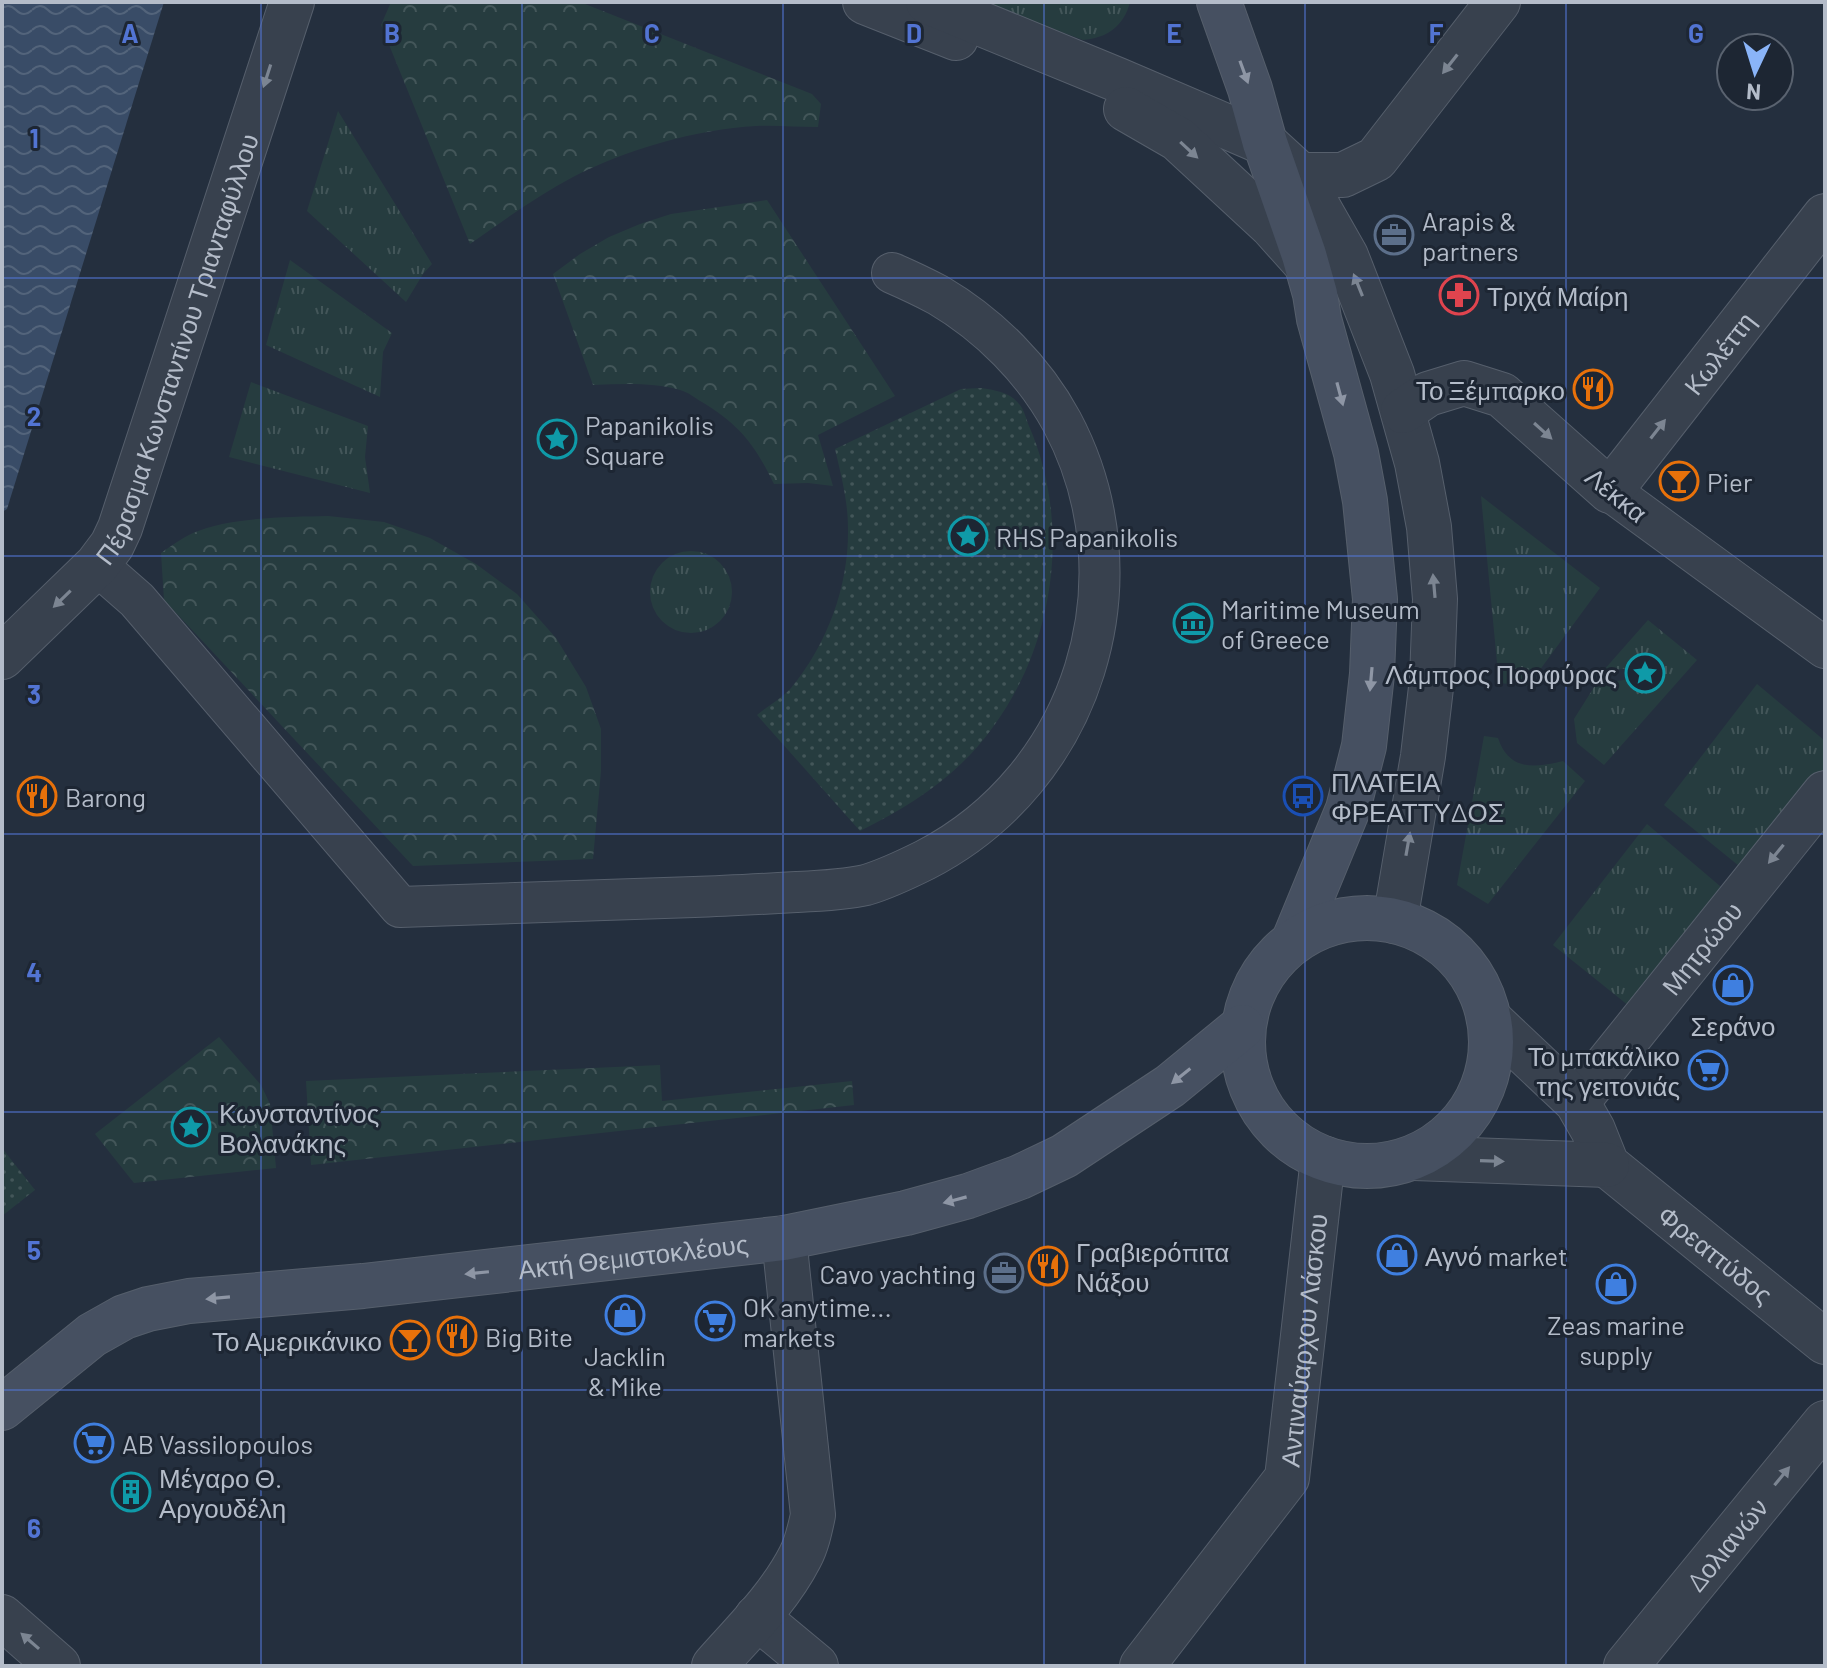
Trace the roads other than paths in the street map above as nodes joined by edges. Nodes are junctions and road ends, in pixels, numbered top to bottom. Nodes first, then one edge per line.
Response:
1 (292, 2) edge
2 (865, 2) edge
3 (928, 2) edge
4 (1219, 2) edge
5 (1498, 2) edge
6 (1288, 167) junction
7 (1825, 216) edge
8 (1306, 264) junction
9 (892, 273) dead end
10 (1403, 411) junction
11 (1610, 491) junction
12 (97, 565) junction
13 (1825, 648) edge
14 (2, 657) edge
15 (1825, 793) edge
16 (1395, 921) junction
17 (1294, 940) junction
18 (1490, 1020) junction
19 (1242, 1027) junction
20 (1577, 1102) junction
21 (1323, 1158) junction
22 (1414, 1158) junction
23 (1607, 1165) junction
24 (784, 1238) junction
25 (1825, 1342) edge
26 (2, 1408) edge
27 (1825, 1423) edge
28 (2, 1617) edge
29 (757, 1617) junction
30 (58, 1666) edge
31 (714, 1666) edge
32 (816, 1666) edge
33 (1142, 1666) edge
34 (1626, 1666) edge

1 -> 12 street, Πέρασμα Κωνσταντίνου Τριανταφύλλου
2 -> 8 street
3 - 6 street
4 -> 6 main road
5 -> 6 street
6 - 8 main road
10 -> 6 street
11 -> 7 street, Κωλέττη
8 -> 17 main road
9 - 12 street
10 -> 11 street, Λέκκα
16 -> 10 street
11 - 13 street, Λέκκα
12 -> 14 street, Πέρασμα Κωνσταντίνου Τριανταφύλλου
15 -> 20 street, Μητρώου
16 - 17 main road
16 - 18 main road
17 - 19 main road
18 - 20 street, Φρεαττύδος
18 - 22 main road
19 - 21 main road
19 -> 24 main road, Ακτή Θεμιστοκλέους
20 - 23 street, Φρεαττύδος
21 - 22 main road
21 - 33 street, Αντιναύαρχου Λάσκου
22 -> 23 street
23 - 25 street, Φρεαττύδος
24 -> 26 main road, Ακτή Θεμιστοκλέους
24 - 29 street
34 -> 27 street, Δολιανών
30 -> 28 street
29 - 31 street
29 - 32 street

